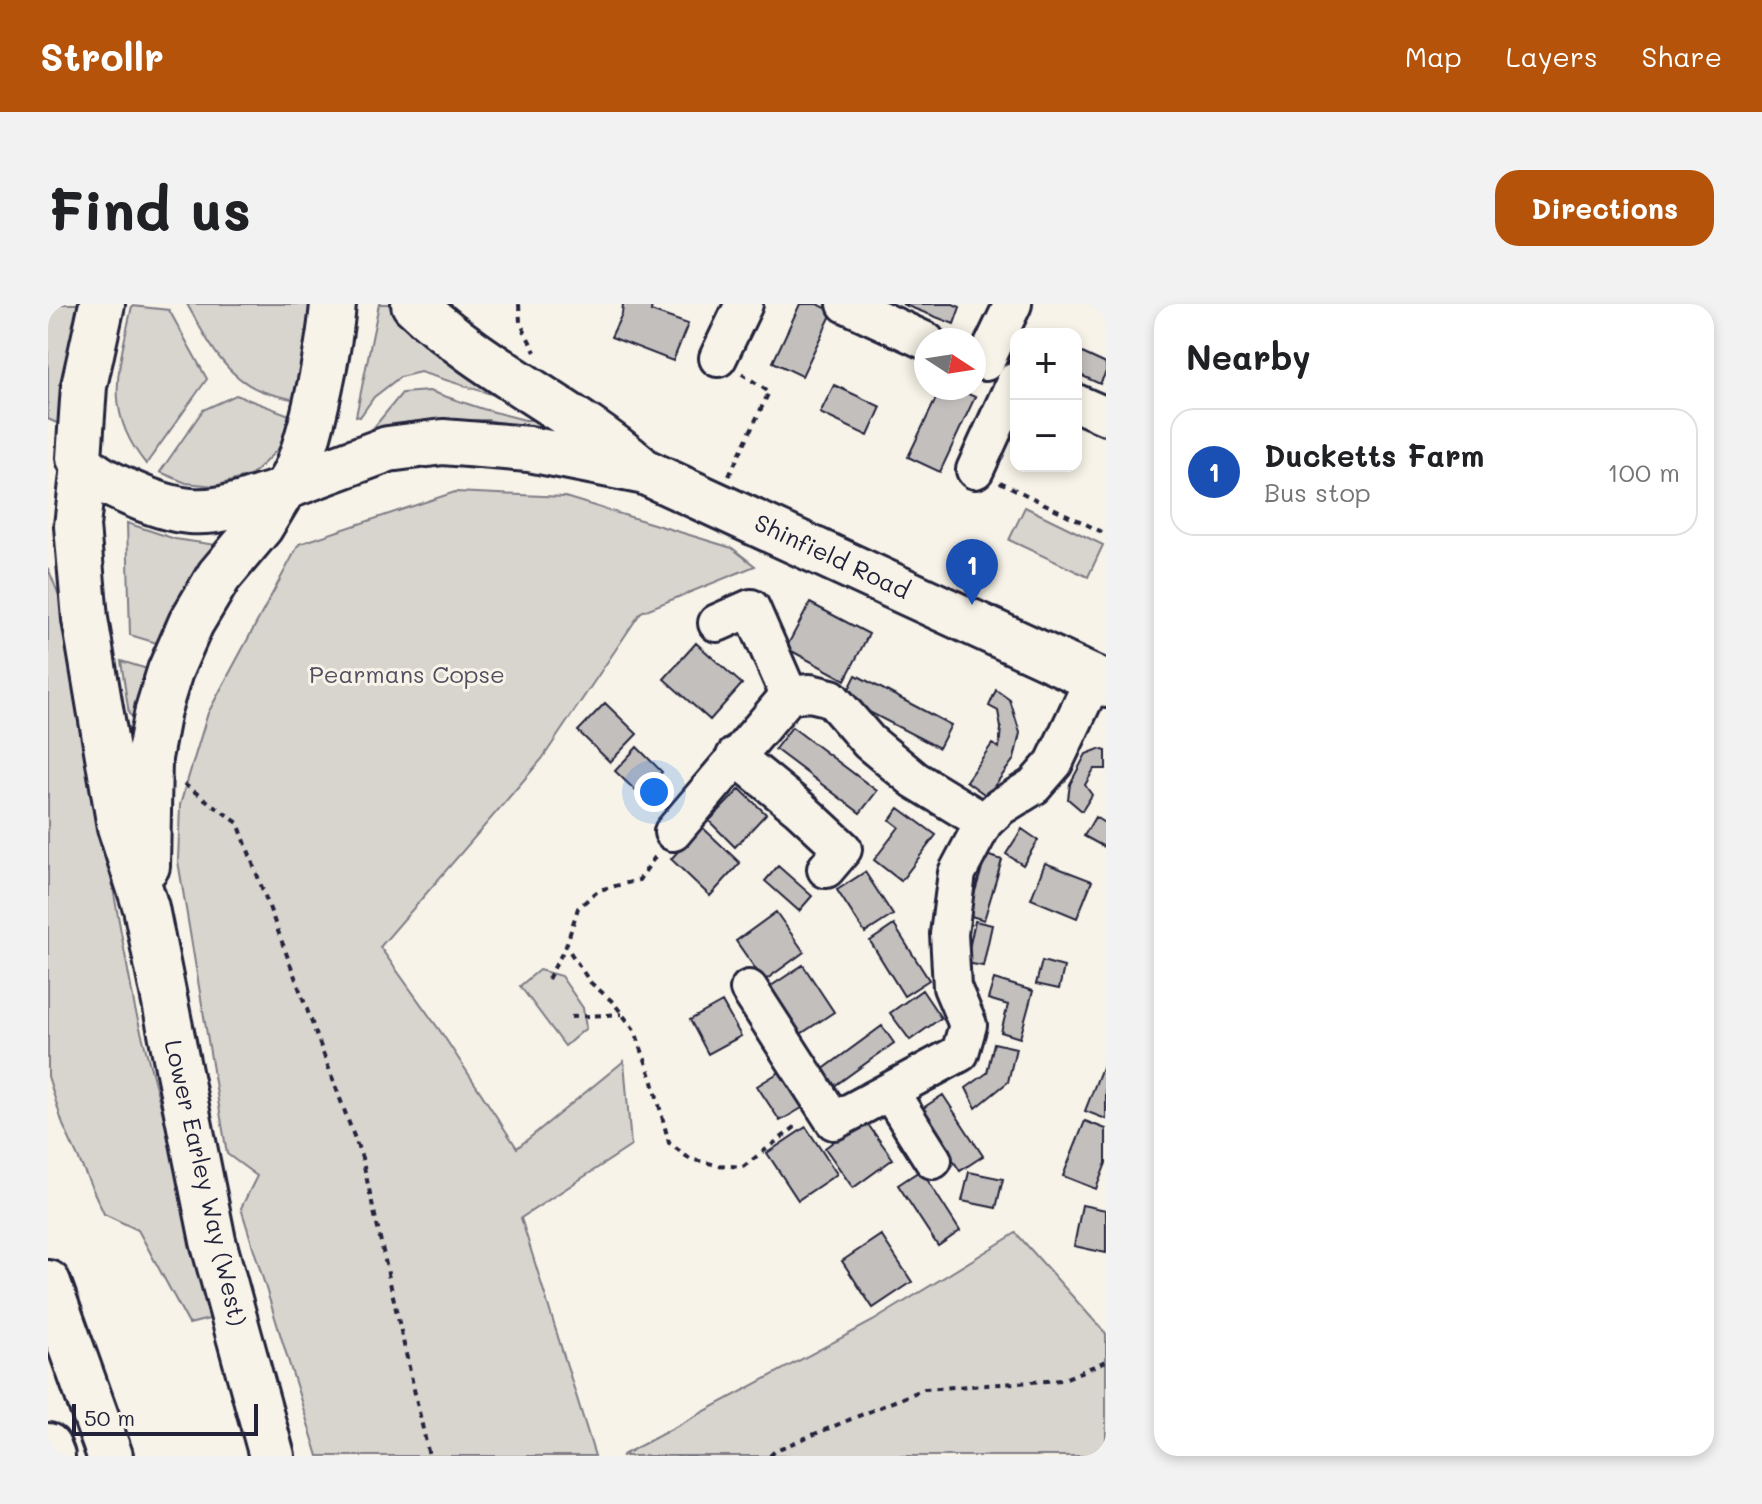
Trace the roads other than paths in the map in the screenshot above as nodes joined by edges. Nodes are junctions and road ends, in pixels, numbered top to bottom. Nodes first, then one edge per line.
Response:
1 (102, 304) edge
2 (333, 304) edge
3 (414, 304) edge
4 (744, 304) edge
5 (1013, 304) edge
6 (858, 306) edge
7 (914, 335) edge
8 (718, 358) road end
9 (998, 370) edge
10 (1082, 406) edge
11 (1106, 416) edge
12 (70, 457) edge
13 (975, 470) road end
14 (645, 472) junction
15 (285, 488) junction
16 (717, 623) dead end
17 (1100, 681) edge
18 (789, 695) junction
19 (735, 756) junction
20 (984, 822) junction
21 (673, 832) road end
22 (826, 869) dead end
23 (146, 908) junction
24 (749, 989) dead end
25 (890, 1092) junction
26 (933, 1160) dead end
27 (48, 1283) edge
28 (48, 1446) edge
29 (52, 1456) edge
30 (110, 1456) edge
31 (272, 1456) edge

1 - 12 main road, Lower Earley Way (West)
2 - 15 main road, Lower Earley Way (West)
3 - 14 main road, Shinfield Road
4 - 8 street
5 - 9 street
6 - 7 street
9 - 13 street
10 - 11 street
12 - 15 main road, Shinfield Road
12 - 23 main road, Lower Earley Way (West)
14 - 15 main road, Shinfield Road
14 - 17 main road, Shinfield Road
15 - 23 main road, Lower Earley Way (West)
16 - 18 street
17 - 20 street
18 - 19 street
18 - 20 street
19 - 21 street
19 - 22 street
20 - 25 street
23 - 31 main road, Lower Earley Way (West)
24 - 25 street
25 - 26 street
27 - 30 main road
28 - 29 main road

